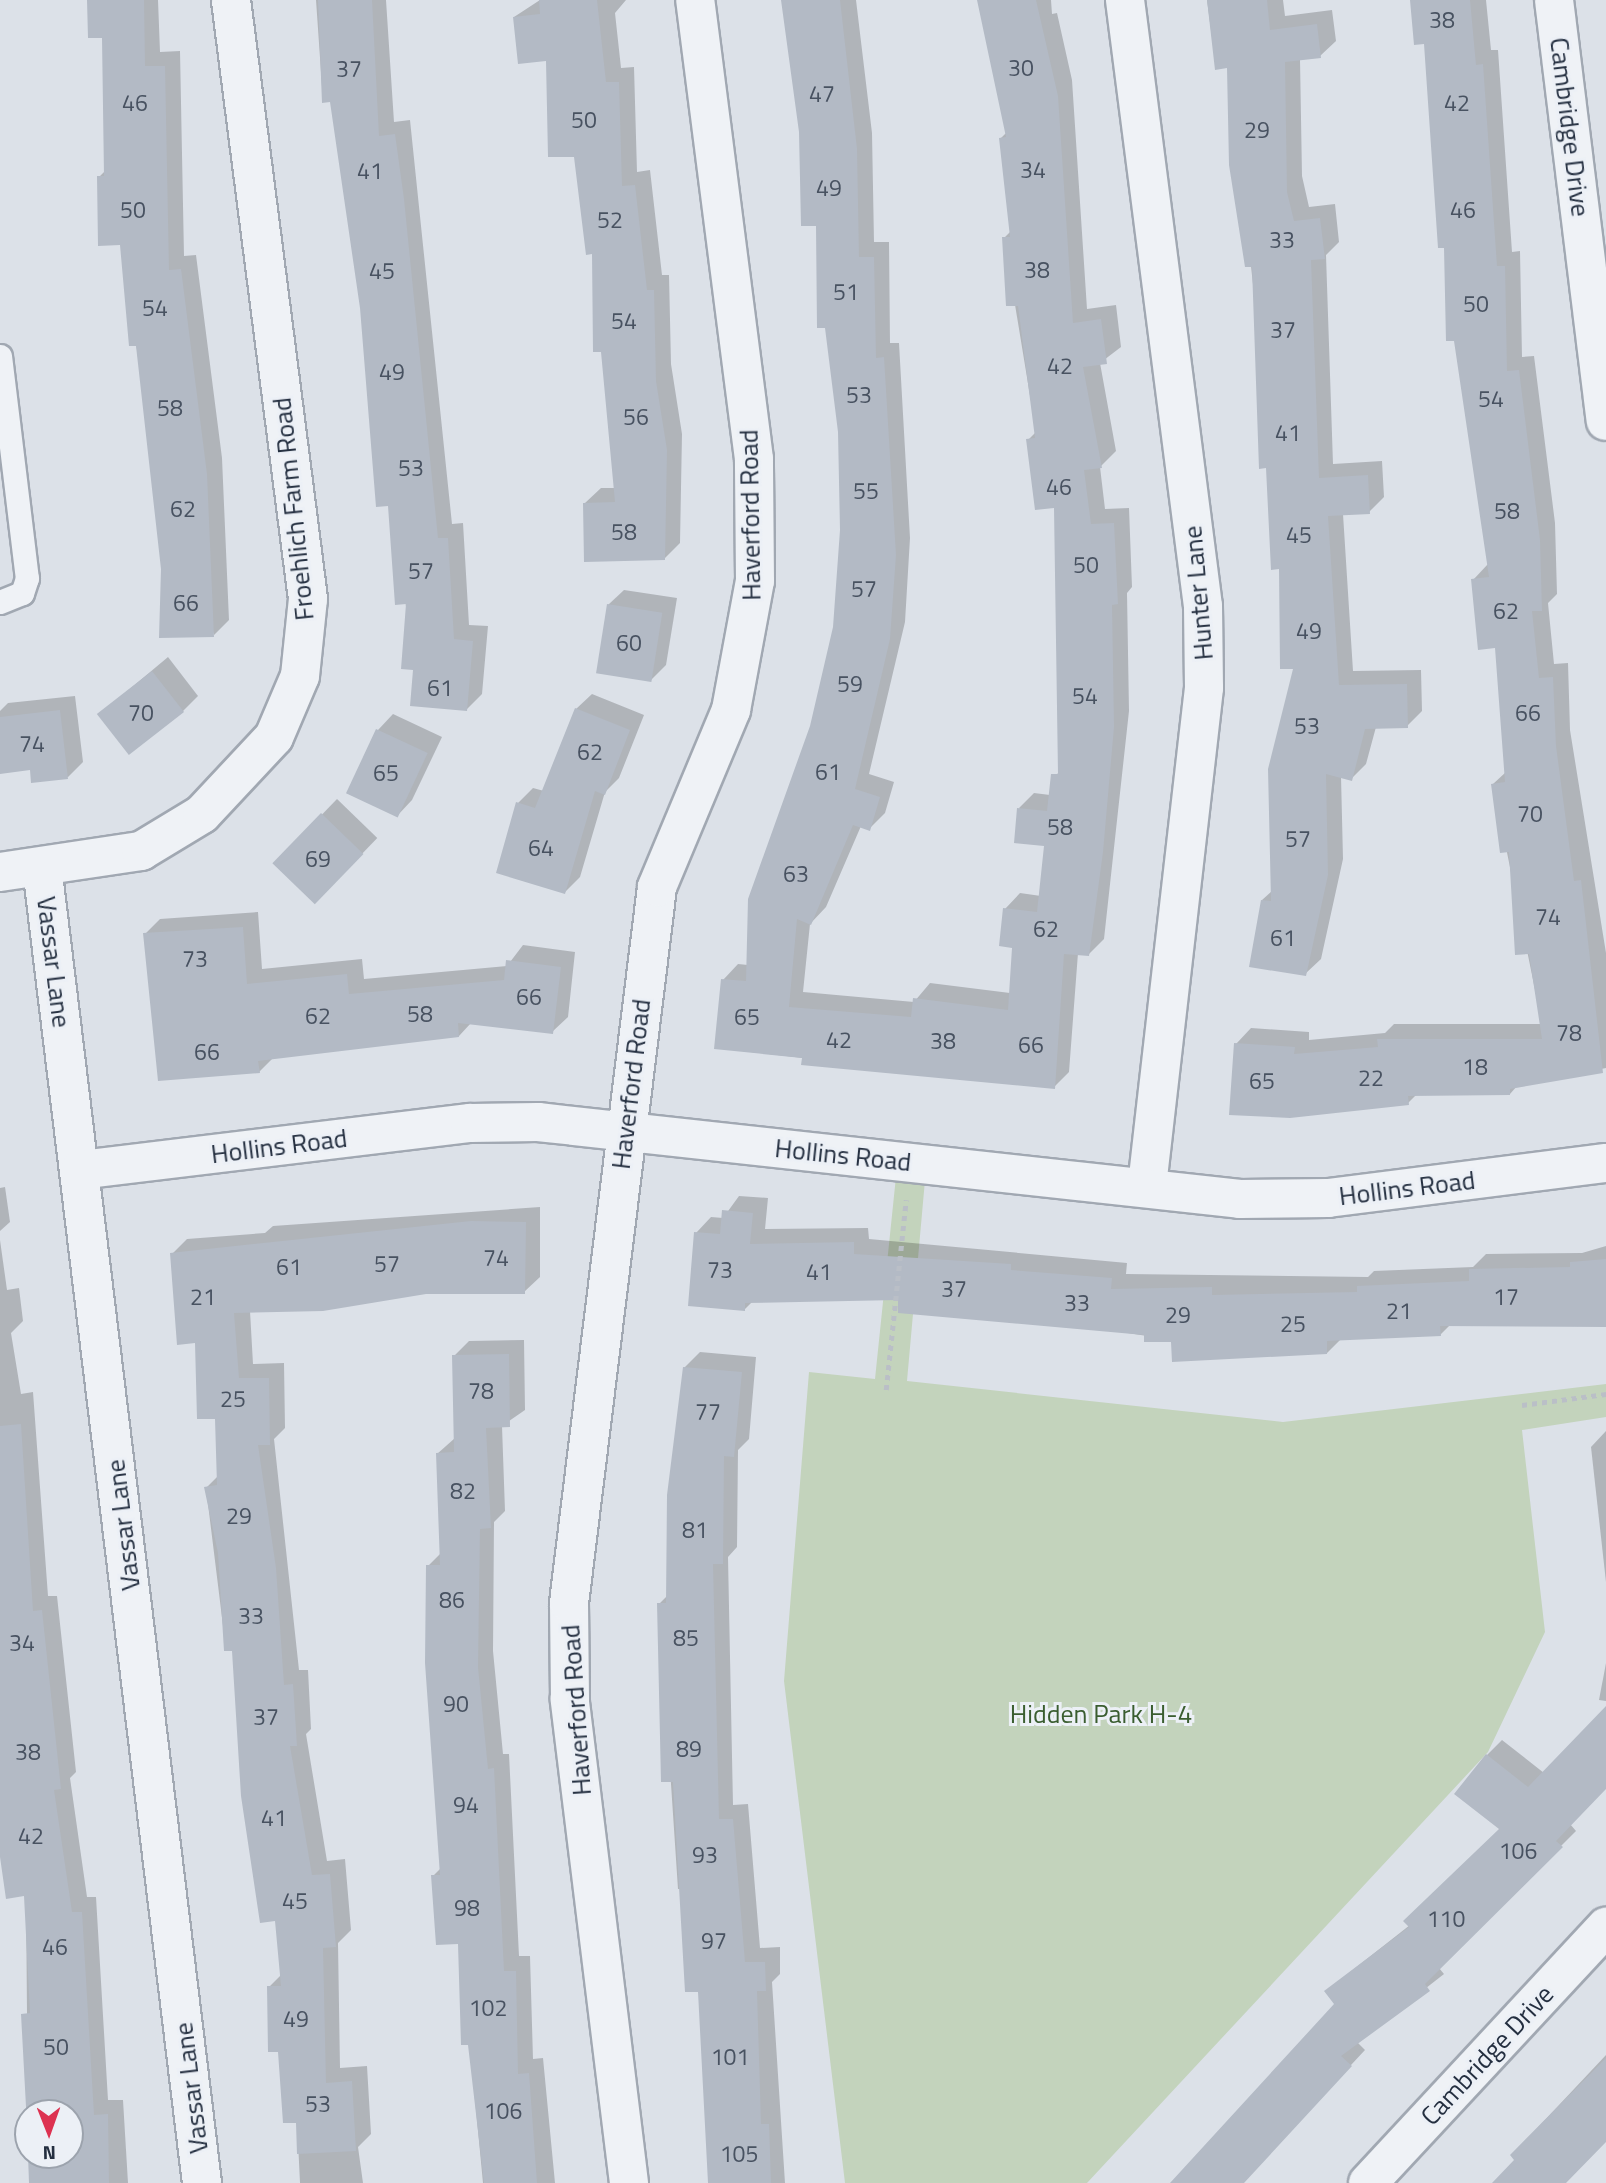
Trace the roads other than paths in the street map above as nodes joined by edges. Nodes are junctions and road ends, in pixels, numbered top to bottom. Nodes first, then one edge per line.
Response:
1 (231, 0) edge
2 (695, 0) edge
3 (1125, 0) edge
4 (1554, 0) edge
5 (0, 356) edge
6 (1606, 421) edge
7 (0, 602) edge
8 (42, 867) junction
9 (0, 872) edge
10 (624, 1133) junction
11 (1606, 1163) edge
12 (80, 1170) junction
13 (1147, 1186) junction
14 (1606, 1927) edge
15 (202, 2183) edge
16 (629, 2183) edge
17 (1368, 2183) edge

1 - 8 street, Froehlich Farm Road
2 - 10 street, Haverford Road
3 - 13 street, Hunter Lane
4 - 6 street, Cambridge Drive
5 - 7 lane
8 - 9 street, Froehlich Farm Road
8 - 12 street, Vassar Lane
10 - 12 street, Hollins Road
10 - 13 street, Hollins Road
10 - 16 street, Haverford Road
11 - 13 street, Hollins Road
12 - 15 street, Vassar Lane
14 - 17 street, Cambridge Drive

